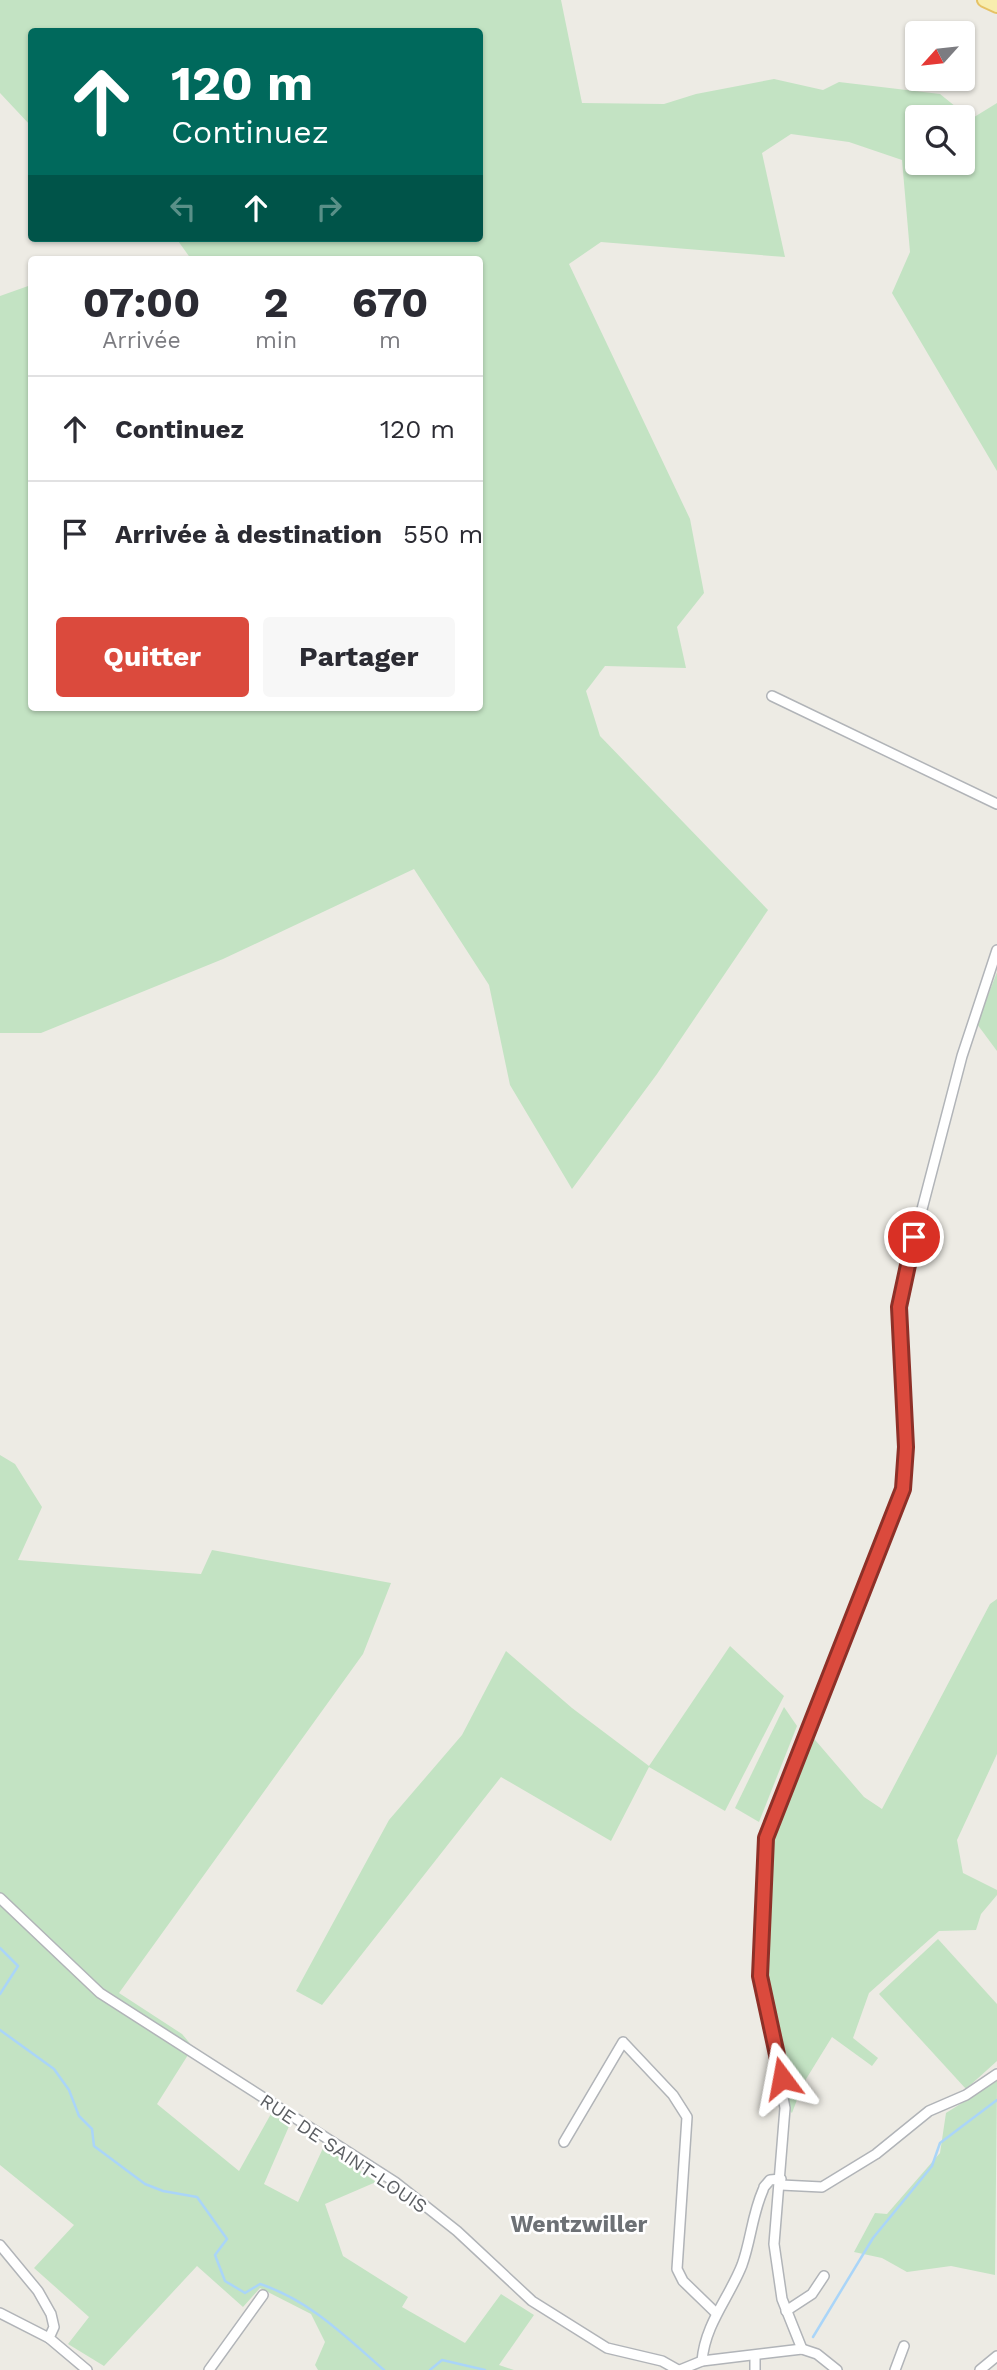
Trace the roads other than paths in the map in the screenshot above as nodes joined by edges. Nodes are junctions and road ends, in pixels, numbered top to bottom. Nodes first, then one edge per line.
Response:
1 (984, 0) edge
2 (997, 6) edge
3 (772, 696) dead end
4 (997, 804) edge
5 (997, 950) edge
6 (0, 1898) edge
7 (997, 2074) edge
8 (564, 2142) dead end
9 (781, 2182) junction
10 (0, 2245) edge
11 (824, 2276) dead end
12 (263, 2295) dead end
13 (786, 2311) junction
14 (0, 2313) edge
15 (716, 2313) junction
16 (49, 2338) junction
17 (904, 2346) dead end
18 (802, 2349) junction
19 (997, 2356) edge
20 (755, 2357) junction
21 (652, 2361) junction
22 (702, 2361) junction
23 (87, 2370) edge
24 (209, 2370) edge
25 (667, 2370) edge
26 (679, 2370) edge
27 (755, 2370) edge
28 (837, 2370) edge
29 (895, 2370) edge
30 (980, 2370) edge

1 - 2 main road
3 - 4 street
5 - 9 street
6 - 21 street, RUE DE SAINT-LOUIS
7 - 9 street
8 - 15 street
9 - 13 street
9 - 15 street
10 - 16 street
11 - 13 street
12 - 24 street
13 - 18 street
14 - 16 street
15 - 22 street
16 - 23 street
17 - 29 street
18 - 20 street
18 - 28 street
19 - 30 street
20 - 22 street
20 - 27 street
21 - 25 street, RUE DE SAINT-LOUIS
21 - 26 street, RUE DE SAINT-LOUIS
22 - 26 street

